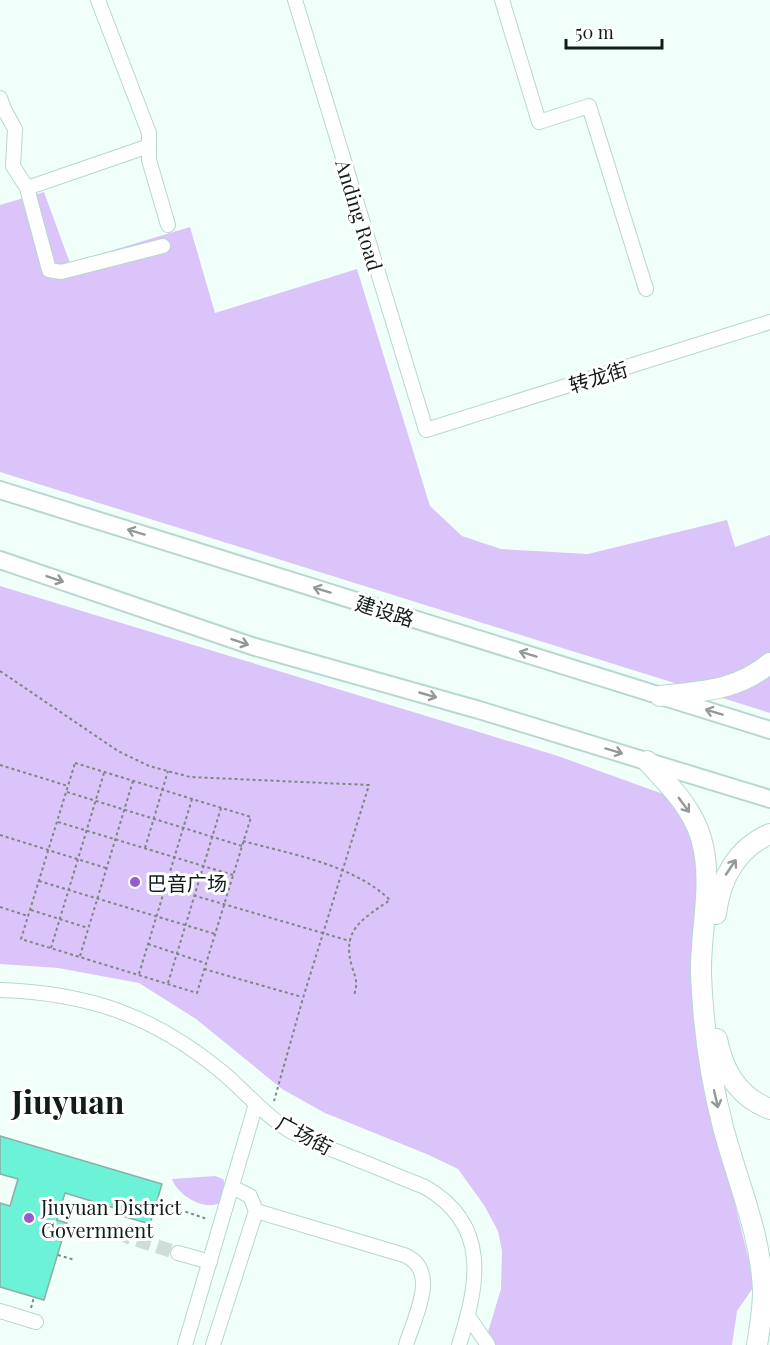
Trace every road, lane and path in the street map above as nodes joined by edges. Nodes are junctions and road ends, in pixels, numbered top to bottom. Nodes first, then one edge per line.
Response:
1 (99, 0) edge
2 (295, 0) edge
3 (501, 0) edge
4 (0, 98) edge
5 (149, 146) junction
6 (7, 167) edge
7 (27, 188) junction
8 (168, 225) dead end
9 (164, 246) dead end
10 (646, 289) dead end
11 (770, 322) edge
12 (426, 430) joint
13 (0, 490) edge
14 (0, 560) edge
15 (770, 663) edge
16 (0, 671) edge
17 (660, 696) junction
18 (770, 730) edge
19 (647, 761) junction
20 (0, 765) edge
21 (168, 771) junction
22 (104, 772) junction
23 (133, 781) junction
24 (68, 786) junction
25 (162, 790) junction
26 (66, 792) junction
27 (192, 799) junction
28 (770, 799) edge
29 (95, 801) junction
30 (221, 808) junction
31 (124, 810) junction
32 (154, 819) junction
33 (57, 822) junction
34 (183, 828) junction
35 (86, 831) junction
36 (770, 834) edge
37 (0, 835) edge
38 (212, 837) junction
39 (115, 839) junction
40 (243, 841) junction
41 (242, 846) junction
42 (145, 848) junction
43 (48, 850) junction
44 (174, 857) junction
45 (78, 859) junction
46 (204, 866) junction
47 (106, 868) junction
48 (343, 870) junction
49 (233, 875) junction
50 (39, 880) junction
51 (165, 887) junction
52 (68, 890) junction
53 (195, 896) junction
54 (97, 898) junction
55 (224, 904) junction
56 (0, 906) edge
57 (30, 909) junction
58 (28, 916) junction
59 (156, 916) junction
60 (60, 919) junction
61 (185, 925) junction
62 (88, 928) junction
63 (323, 933) junction
64 (215, 934) junction
65 (350, 941) junction
66 (148, 944) junction
67 (51, 948) junction
68 (177, 954) junction
69 (79, 957) junction
70 (206, 963) junction
71 (204, 969) junction
72 (138, 975) junction
73 (168, 984) junction
74 (0, 990) edge
75 (354, 995) dead end
76 (303, 998) junction
77 (256, 1104) junction
78 (273, 1104) dead end
79 (770, 1109) edge
80 (232, 1187) junction
81 (156, 1202) dead end
82 (256, 1211) junction
83 (221, 1223) junction
84 (178, 1253) tunnel mouth
85 (58, 1255) dead end
86 (75, 1260) dead end
87 (210, 1262) junction
88 (34, 1297) dead end
89 (0, 1311) edge
90 (468, 1316) junction
91 (33, 1318) joint
92 (185, 1345) edge
93 (213, 1345) edge
94 (406, 1345) edge
95 (459, 1345) edge
96 (488, 1345) edge
97 (757, 1345) edge

1 - 5 street
2 - 12 street, Anding Road
3 - 10 street
4 - 6 street
5 - 7 street
5 - 8 street
6 - 7 street
7 - 9 street
11 - 12 street, 转龙街
17 -> 13 main road, 建设路
14 -> 19 main road
15 - 17 highway
16 - 21 path
18 -> 17 main road, 建设路
19 - 28 main road
19 -> 97 highway
20 - 24 path
21 - 25 path
21 - 48 path
22 - 23 path
22 - 24 path
22 - 29 path
23 - 25 path
23 - 31 path
24 - 26 path
25 - 27 path
25 - 32 path
26 - 29 path
26 - 33 path
27 - 30 path
27 - 34 path
29 - 31 path
29 - 35 path
30 - 38 path
30 - 40 path
31 - 32 path
31 - 39 path
32 - 34 path
32 - 42 path
33 - 35 path
33 - 43 path
34 - 38 path
34 - 44 path
35 - 39 path
35 - 45 path
79 -> 36 highway
37 - 43 path
38 - 41 path
38 - 46 path
39 - 42 path
39 - 47 path
40 - 41 path
40 - 48 path
41 - 49 path
42 - 44 path
43 - 45 path
43 - 50 path
44 - 46 path
44 - 51 path
45 - 47 path
45 - 52 path
46 - 49 path
46 - 53 path
47 - 54 path
48 - 63 path
48 - 65 path
49 - 55 path
50 - 52 path
50 - 57 path
51 - 53 path
51 - 59 path
52 - 54 path
52 - 60 path
53 - 55 path
53 - 61 path
54 - 59 path
54 - 62 path
55 - 63 path
55 - 64 path
56 - 58 path
57 - 58 path
57 - 60 path
58 - 67 path
59 - 61 path
59 - 66 path
60 - 62 path
60 - 67 path
61 - 64 path
61 - 68 path
62 - 69 path
63 - 65 path
63 - 76 path
64 - 70 path
65 - 75 path
66 - 68 path
66 - 72 path
67 - 69 path
68 - 70 path
68 - 73 path
69 - 72 path
70 - 71 path
71 - 73 path
71 - 76 path
72 - 73 path
74 - 77 street, 广场街
76 - 78 path
77 - 80 street
77 - 90 street, 广场街
80 - 82 street
80 - 83 street
81 - 83 path
82 - 93 street
82 - 94 street
83 - 87 street
84 - 87 street
85 - 86 path
87 - 92 street
88 - 91 path
89 - 91 street
90 - 95 street, 广场街
90 - 96 street

